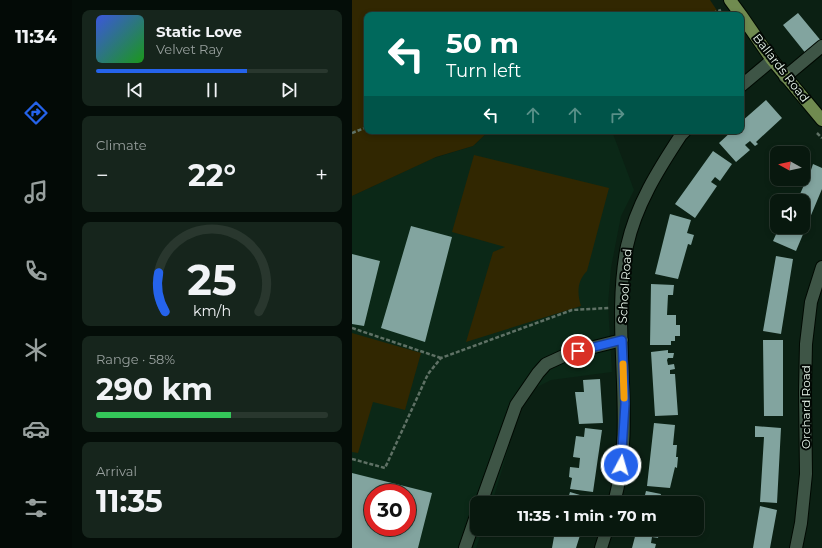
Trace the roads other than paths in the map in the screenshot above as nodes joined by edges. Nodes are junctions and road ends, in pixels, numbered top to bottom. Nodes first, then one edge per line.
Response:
1 (730, 0) edge
2 (739, 12) edge
3 (744, 19) edge
4 (822, 46) edge
5 (772, 60) junction
6 (785, 77) junction
7 (744, 83) edge
8 (822, 120) edge
9 (683, 134) edge
10 (822, 267) edge
11 (622, 340) junction
12 (484, 496) edge
13 (615, 496) edge
14 (470, 532) edge
15 (605, 536) edge
16 (464, 548) edge
17 (601, 548) edge
18 (796, 548) edge

1 - 2 main road, Ballards Road
3 - 5 main road, Ballards Road
4 - 6 street
5 - 6 main road, Ballards Road
5 - 7 street
6 - 8 main road, Ballards Road
9 - 11 street, School Road
10 - 18 street, Orchard Road
11 - 12 street
11 - 13 street, School Road
14 - 16 street
15 - 17 street

